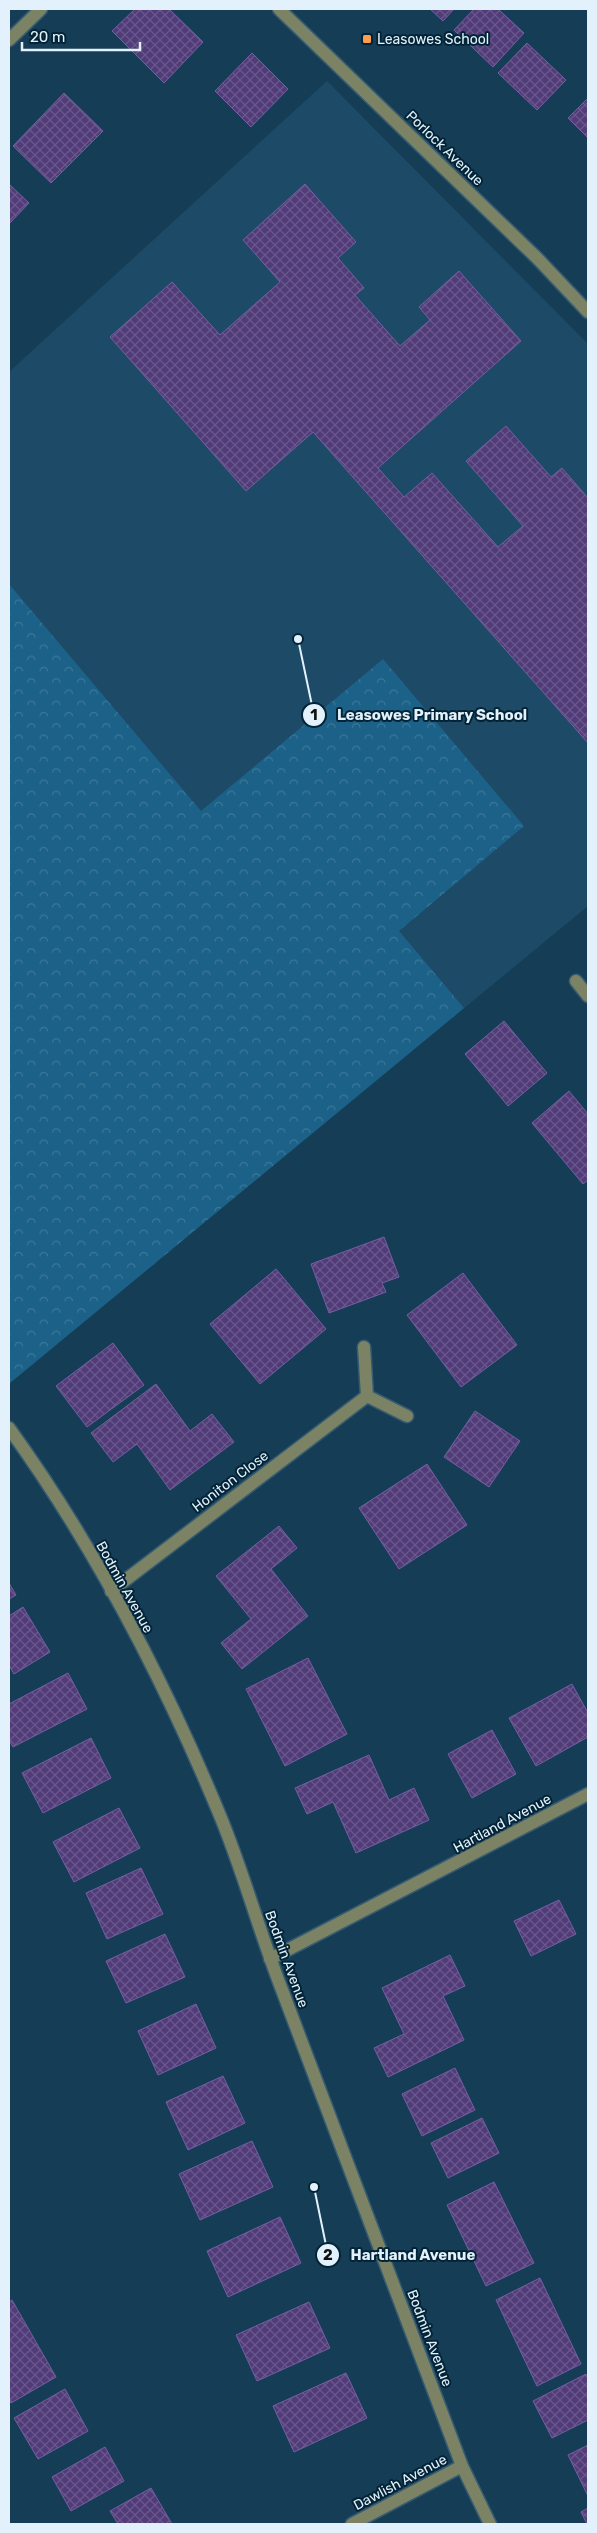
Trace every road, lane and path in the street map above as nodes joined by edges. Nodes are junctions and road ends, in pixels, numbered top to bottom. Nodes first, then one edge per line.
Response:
1 (41, 9) edge
2 (280, 9) edge
3 (9, 40) edge
4 (588, 312) edge
5 (576, 981) dead end
6 (588, 996) edge
7 (364, 1347) dead end
8 (367, 1396) junction
9 (407, 1416) dead end
10 (9, 1428) edge
11 (111, 1591) junction
12 (588, 1794) edge
13 (270, 1959) junction
14 (462, 2466) junction
15 (352, 2524) edge
16 (490, 2524) edge

1 - 3 street
2 - 4 street, Porlock Avenue
5 - 6 street
7 - 8 street
8 - 9 street
8 - 11 street, Honiton Close
10 - 11 street, Bodmin Avenue
11 - 13 street, Bodmin Avenue
12 - 13 street, Hartland Avenue
13 - 14 street, Bodmin Avenue
14 - 15 street, Dawlish Avenue
14 - 16 street, Bodmin Avenue

